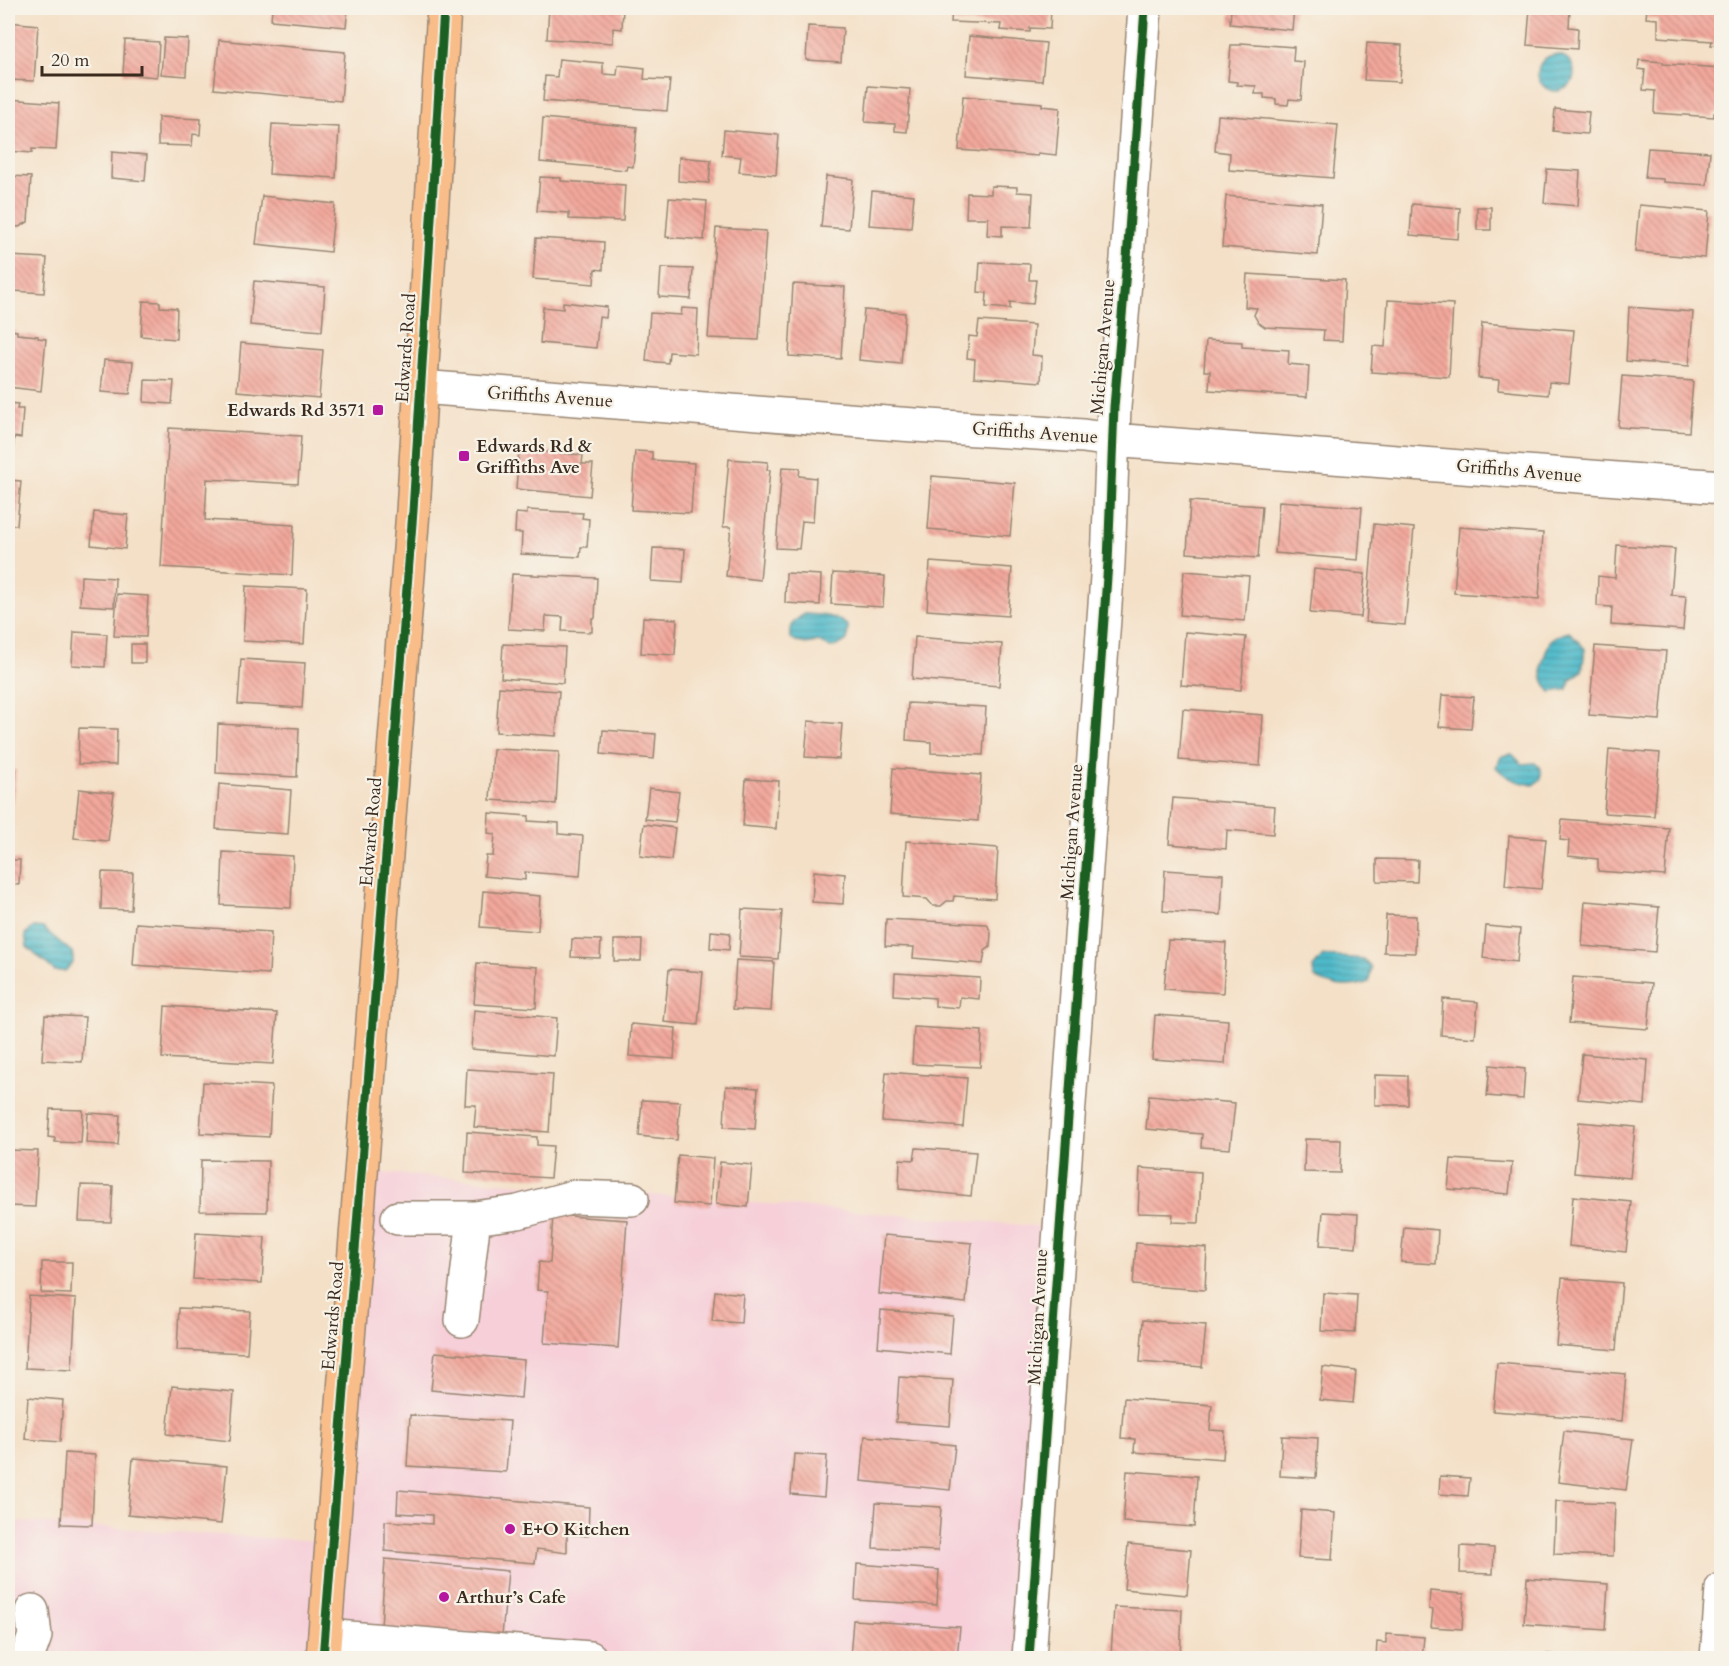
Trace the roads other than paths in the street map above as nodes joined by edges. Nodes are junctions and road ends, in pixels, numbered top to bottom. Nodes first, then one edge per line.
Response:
1 (444, 8) edge
2 (1145, 8) edge
3 (420, 387) junction
4 (1112, 440) junction
5 (1722, 487) edge
6 (632, 1199) dead end
7 (398, 1218) dead end
8 (474, 1218) junction
9 (462, 1320) dead end
10 (1722, 1589) edge
11 (32, 1611) dead end
12 (324, 1647) edge
13 (27, 1659) edge
14 (590, 1659) edge
15 (1029, 1659) edge
16 (1717, 1659) edge

1 - 3 main road, Edwards Road
2 - 4 street, Michigan Avenue
3 - 4 street, Griffiths Avenue
3 - 12 main road, Edwards Road
4 - 5 street, Griffiths Avenue
4 - 15 street, Michigan Avenue
6 - 8 street
7 - 8 street
8 - 9 street
10 - 16 street
11 - 13 street
12 - 14 street

